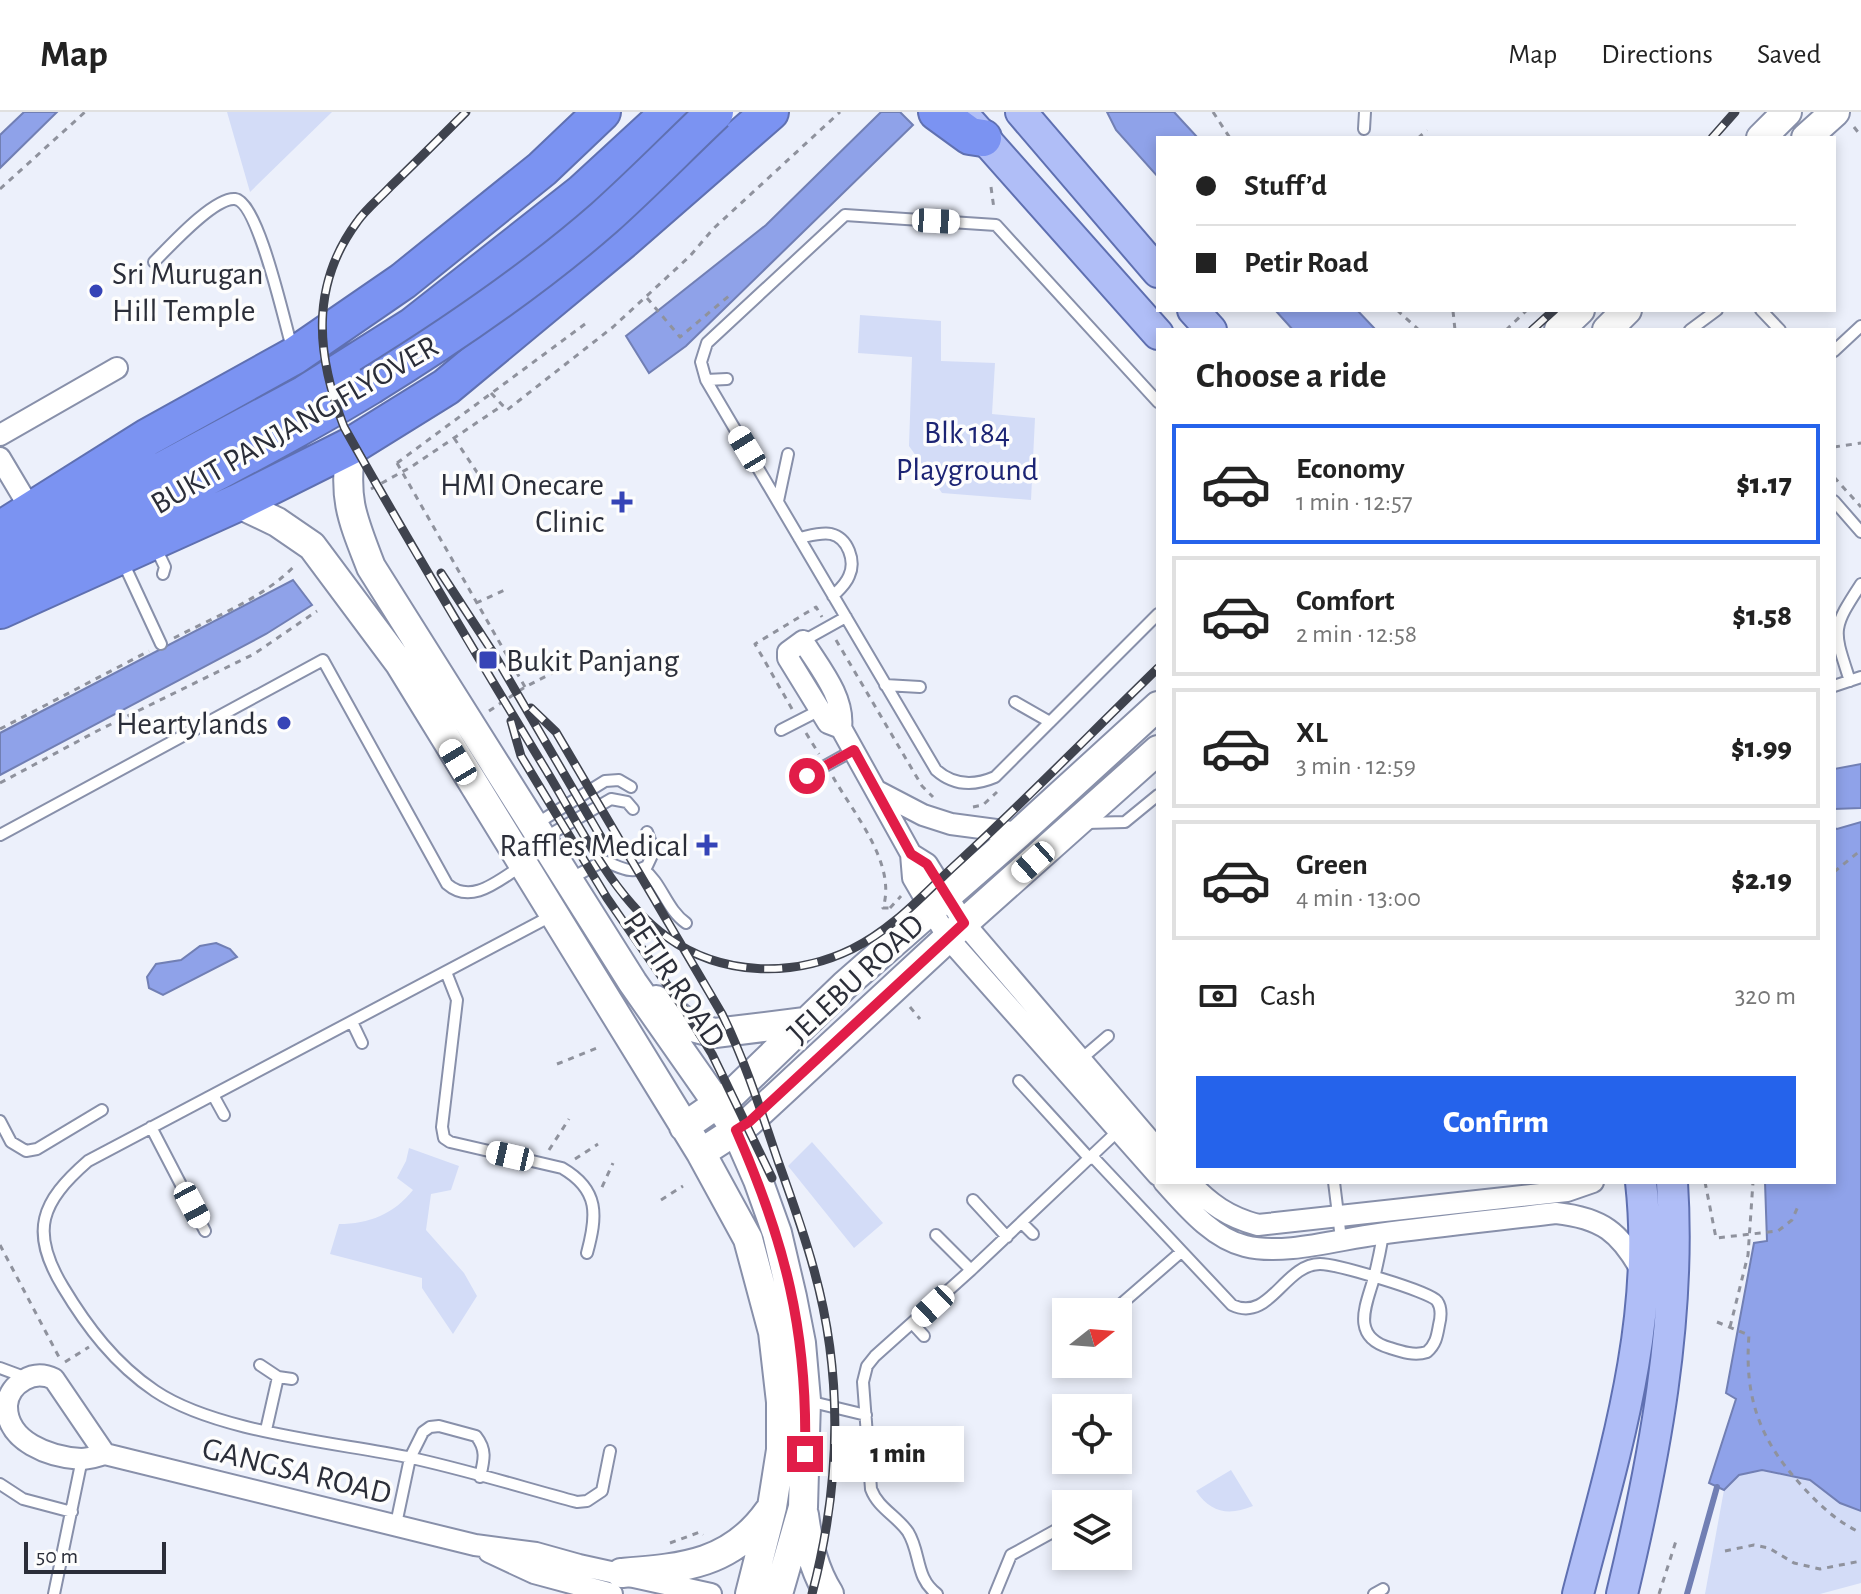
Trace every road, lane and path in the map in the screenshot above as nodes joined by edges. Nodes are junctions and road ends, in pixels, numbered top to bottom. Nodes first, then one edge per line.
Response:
1 (85, 112) edge
2 (602, 112) edge
3 (670, 112) edge
4 (715, 112) edge
5 (770, 112) edge
6 (840, 112) edge
7 (937, 112) edge
8 (1021, 112) edge
9 (1213, 112) edge
10 (1365, 112) edge
11 (1737, 112) edge
12 (1787, 112) edge
13 (972, 125) edge
14 (1364, 129) dead end
15 (1427, 130) dead end
16 (1229, 136) edge
17 (1420, 136) edge
18 (1712, 136) edge
19 (1763, 136) edge
20 (991, 187) dead end
21 (0, 189) edge
22 (996, 225) junction
23 (154, 262) dead end
24 (1156, 270) edge
25 (275, 290) junction
26 (730, 295) dead end
27 (647, 297) junction
28 (1195, 312) edge
29 (1399, 312) edge
30 (1525, 312) edge
31 (1578, 312) edge
32 (1625, 312) edge
33 (1714, 312) edge
34 (1763, 312) edge
35 (585, 324) dead end
36 (1861, 326) edge
37 (1209, 328) edge
38 (1417, 328) edge
39 (1508, 328) edge
40 (1561, 328) edge
41 (1609, 328) edge
42 (1693, 328) edge
43 (1778, 328) edge
44 (1156, 332) edge
45 (305, 349) junction
46 (1836, 349) edge
47 (117, 368) dead end
48 (727, 379) dead end
49 (706, 380) junction
50 (491, 393) junction
51 (1156, 400) edge
52 (503, 405) junction
53 (0, 435) edge
54 (454, 438) junction
55 (1861, 443) edge
56 (351, 446) junction
57 (1836, 447) edge
58 (788, 454) dead end
59 (0, 458) edge
60 (167, 482) junction
61 (369, 491) dead end
62 (493, 496) dead end
63 (778, 501) junction
64 (237, 503) junction
65 (1836, 503) edge
66 (31, 510) junction
67 (0, 530) edge
68 (1861, 532) edge
69 (799, 538) junction
70 (312, 546) junction
71 (0, 550) edge
72 (120, 555) junction
73 (0, 582) edge
74 (1861, 584) edge
75 (507, 589) dead end
76 (833, 596) junction
77 (476, 603) junction
78 (0, 610) edge
79 (317, 611) dead end
80 (1156, 616) edge
81 (846, 617) junction
82 (791, 622) dead end
83 (828, 627) junction
84 (411, 632) junction
85 (803, 641) junction
86 (161, 644) junction
87 (400, 664) junction
88 (558, 670) dead end
89 (1861, 677) edge
90 (1850, 681) junction
91 (885, 685) junction
92 (1836, 685) edge
93 (525, 687) junction
94 (920, 687) dead end
95 (838, 699) junction
96 (1015, 702) dead end
97 (1156, 708) edge
98 (819, 710) junction
99 (1050, 722) junction
100 (469, 725) junction
101 (841, 728) junction
102 (0, 729) edge
103 (781, 730) dead end
104 (854, 750) junction
105 (1156, 752) edge
106 (807, 776) dead end
107 (0, 783) edge
108 (631, 787) dead end
109 (877, 791) junction
110 (1156, 797) edge
111 (934, 798) dead end
112 (633, 809) dead end
113 (1076, 823) junction
114 (538, 832) junction
115 (647, 832) dead end
116 (1019, 833) junction
117 (0, 835) edge
118 (1861, 850) edge
119 (525, 864) junction
120 (643, 869) junction
121 (1836, 870) edge
122 (568, 880) junction
123 (939, 903) junction
124 (883, 908) dead end
125 (890, 908) dead end
126 (555, 914) junction
127 (686, 923) dead end
128 (956, 931) junction
129 (446, 972) junction
130 (631, 978) junction
131 (608, 1003) junction
132 (909, 1005) dead end
133 (920, 1019) dead end
134 (352, 1022) junction
135 (805, 1022) junction
136 (1108, 1036) dead end
137 (362, 1043) dead end
138 (597, 1048) dead end
139 (557, 1064) dead end
140 (1073, 1066) junction
141 (1019, 1081) dead end
142 (213, 1095) junction
143 (719, 1104) junction
144 (102, 1110) dead end
145 (224, 1115) dead end
146 (569, 1119) dead end
147 (0, 1121) edge
148 (1125, 1125) junction
149 (151, 1127) junction
150 (684, 1127) junction
151 (736, 1130) junction
152 (598, 1144) dead end
153 (1156, 1148) edge
154 (701, 1153) junction
155 (1091, 1157) junction
156 (540, 1163) junction
157 (613, 1163) dead end
158 (562, 1168) junction
159 (1156, 1172) edge
160 (1166, 1184) edge
161 (1191, 1184) edge
162 (1334, 1184) edge
163 (1587, 1184) edge
164 (1641, 1184) edge
165 (1672, 1184) edge
166 (1705, 1184) edge
167 (1753, 1184) edge
168 (683, 1186) dead end
169 (590, 1197) junction
170 (661, 1200) dead end
171 (973, 1200) dead end
172 (1799, 1204) dead end
173 (1339, 1217) junction
174 (1022, 1223) junction
175 (1382, 1223) junction
176 (205, 1231) dead end
177 (1033, 1234) dead end
178 (936, 1235) dead end
179 (1751, 1235) junction
180 (1007, 1237) junction
181 (1341, 1239) junction
182 (0, 1245) edge
183 (1181, 1252) junction
184 (587, 1253) dead end
185 (971, 1270) junction
186 (1644, 1276) junction
187 (1374, 1277) junction
188 (1128, 1298) edge
189 (1717, 1322) dead end
190 (913, 1324) junction
191 (1732, 1328) junction
192 (924, 1336) dead end
193 (85, 1349) dead end
194 (260, 1365) dead end
195 (0, 1368) edge
196 (278, 1377) junction
197 (27, 1378) junction
198 (292, 1379) dead end
199 (806, 1400) junction
200 (0, 1407) edge
201 (866, 1415) junction
202 (11, 1425) junction
203 (266, 1430) junction
204 (610, 1451) dead end
205 (105, 1454) junction
206 (410, 1458) junction
207 (82, 1459) junction
208 (480, 1477) junction
209 (0, 1484) edge
210 (772, 1507) junction
211 (803, 1507) junction
212 (72, 1512) junction
213 (396, 1524) junction
214 (700, 1532) dead end
215 (1052, 1532) edge
216 (1861, 1533) edge
217 (1676, 1541) dead end
218 (661, 1545) dead end
219 (1725, 1551) dead end
220 (1861, 1561) edge
221 (616, 1583) edge
222 (54, 1594) edge
223 (711, 1594) edge
224 (750, 1594) edge
225 (778, 1594) edge
226 (829, 1594) edge
227 (937, 1594) edge
228 (995, 1594) edge
229 (1578, 1594) edge
230 (1622, 1594) edge
231 (1659, 1594) edge

1 - 21 path
2 - 45 highway
3 - 60 highway, BUKIT PANJANG FLYOVER
4 - 60 highway, BUKIT PANJANG FLYOVER, bridge
5 - 56 highway
6 - 27 path
7 - 13 highway
8 - 24 main road
9 - 16 path
10 - 14 lane
11 - 18 path
12 - 19 main road
13 - 44 main road
15 - 17 path
20 - 22 path
22 - 49 lane
22 - 51 lane
23 - 25 lane
25 - 45 lane
25 - 45 lane
26 - 27 path
27 - 52 path
28 - 37 main road
29 - 38 path
30 - 39 path
31 - 40 main road
32 - 41 main road
33 - 42 lane
34 - 43 lane
35 - 50 path
36 - 46 lane
45 - 66 highway
47 - 53 street
48 - 49 lane
49 - 63 lane
50 - 52 path
50 - 77 path, bridge
52 - 54 path
54 - 61 path
54 - 62 path
55 - 57 path
56 - 64 highway
56 - 84 main road, PETIR ROAD
58 - 63 lane
59 - 66 street
60 - 71 highway, BUKIT PANJANG FLYOVER
60 - 73 highway, BUKIT PANJANG FLYOVER
63 - 69 lane
64 - 70 main road, PETIR ROAD
64 - 72 highway
65 - 68 lane
66 - 67 highway
69 - 76 lane
69 - 76 lane
70 - 86 path
70 - 87 main road, PETIR ROAD
72 - 78 highway
72 - 86 lane
74 - 90 lane
75 - 77 path
76 - 81 lane
77 - 93 path, bridge
79 - 107 path
80 - 99 lane
81 - 83 lane
81 - 91 lane
82 - 83 path
83 - 85 lane
83 - 111 path
84 - 87 main road
84 - 100 main road, PETIR ROAD
85 - 95 street
85 - 98 street
86 - 102 path
87 - 119 main road, PETIR ROAD
88 - 93 path
89 - 90 lane
90 - 92 lane
91 - 94 lane
91 - 99 lane
93 - 100 path
95 - 98 lane
95 - 101 street
96 - 99 lane
97 - 116 main road, JELEBU ROAD
98 - 101 street
98 - 103 lane
100 - 114 main road, PETIR ROAD
101 - 104 street
104 - 106 lane
104 - 109 street
105 - 113 main road, JELEBU ROAD
108 - 114 lane
109 - 116 street
109 - 123 street
110 - 113 lane
112 - 114 lane
113 - 128 main road, JELEBU ROAD
114 - 122 main road, PETIR ROAD
115 - 120 lane
116 - 123 main road, JELEBU ROAD
117 - 119 lane
118 - 121 path
119 - 126 main road, PETIR ROAD
120 - 122 lane
120 - 127 lane
122 - 130 main road, PETIR ROAD
123 - 128 street
123 - 135 main road, JELEBU ROAD
124 - 125 path
126 - 129 lane
126 - 131 main road, PETIR ROAD
128 - 140 street
128 - 151 main road, JELEBU ROAD
129 - 134 lane
129 - 156 lane
130 - 131 main road
130 - 135 main road
130 - 143 main road, PETIR ROAD
131 - 150 main road, PETIR ROAD
132 - 133 path
134 - 137 lane
134 - 142 lane
135 - 143 main road, JELEBU ROAD
136 - 140 lane
138 - 139 path
140 - 148 street
141 - 155 lane
142 - 145 lane
142 - 149 lane
143 - 150 main road, JELEBU ROAD
143 - 151 main road, PETIR ROAD
144 - 147 lane
146 - 156 path
148 - 153 street
148 - 155 lane
148 - 159 street
149 - 176 lane
149 - 203 lane
150 - 154 main road, PETIR ROAD
151 - 154 main road, JELEBU ROAD
151 - 199 main road, PETIR ROAD
152 - 158 path
154 - 210 main road, PETIR ROAD
155 - 174 lane
155 - 183 lane
156 - 158 lane
157 - 169 path
158 - 169 lane
160 - 181 street
161 - 173 street
162 - 173 lane
163 - 175 street
164 - 186 main road
165 - 230 main road
166 - 179 path
167 - 179 path
168 - 170 path
169 - 184 lane
171 - 180 lane
172 - 179 path
173 - 175 street
173 - 181 lane
174 - 177 lane
174 - 180 lane
175 - 181 street
175 - 186 street
175 - 187 lane
178 - 185 lane
179 - 191 path
180 - 185 lane
182 - 193 path
183 - 187 lane
183 - 188 lane
185 - 190 lane
186 - 229 main road
187 - 187 lane
189 - 191 path
190 - 192 lane
190 - 201 lane
191 - 216 path
194 - 196 lane
195 - 197 lane
196 - 198 lane
196 - 203 lane
197 - 202 street
197 - 205 street
199 - 201 lane
199 - 211 main road, PETIR ROAD
200 - 202 lane
201 - 227 lane
202 - 207 street, GANGSA ROAD
203 - 206 lane
204 - 208 lane
205 - 207 street, GANGSA ROAD
205 - 213 street, GANGSA ROAD
206 - 208 lane
206 - 208 lane
206 - 213 lane
207 - 212 lane
209 - 212 lane
210 - 221 main road
210 - 224 main road, PETIR ROAD
211 - 225 main road, PETIR ROAD
211 - 226 main road
212 - 222 lane
213 - 221 street, GANGSA ROAD
214 - 218 path
215 - 228 lane
217 - 231 path
219 - 220 path
221 - 223 street, GANGSA ROAD

